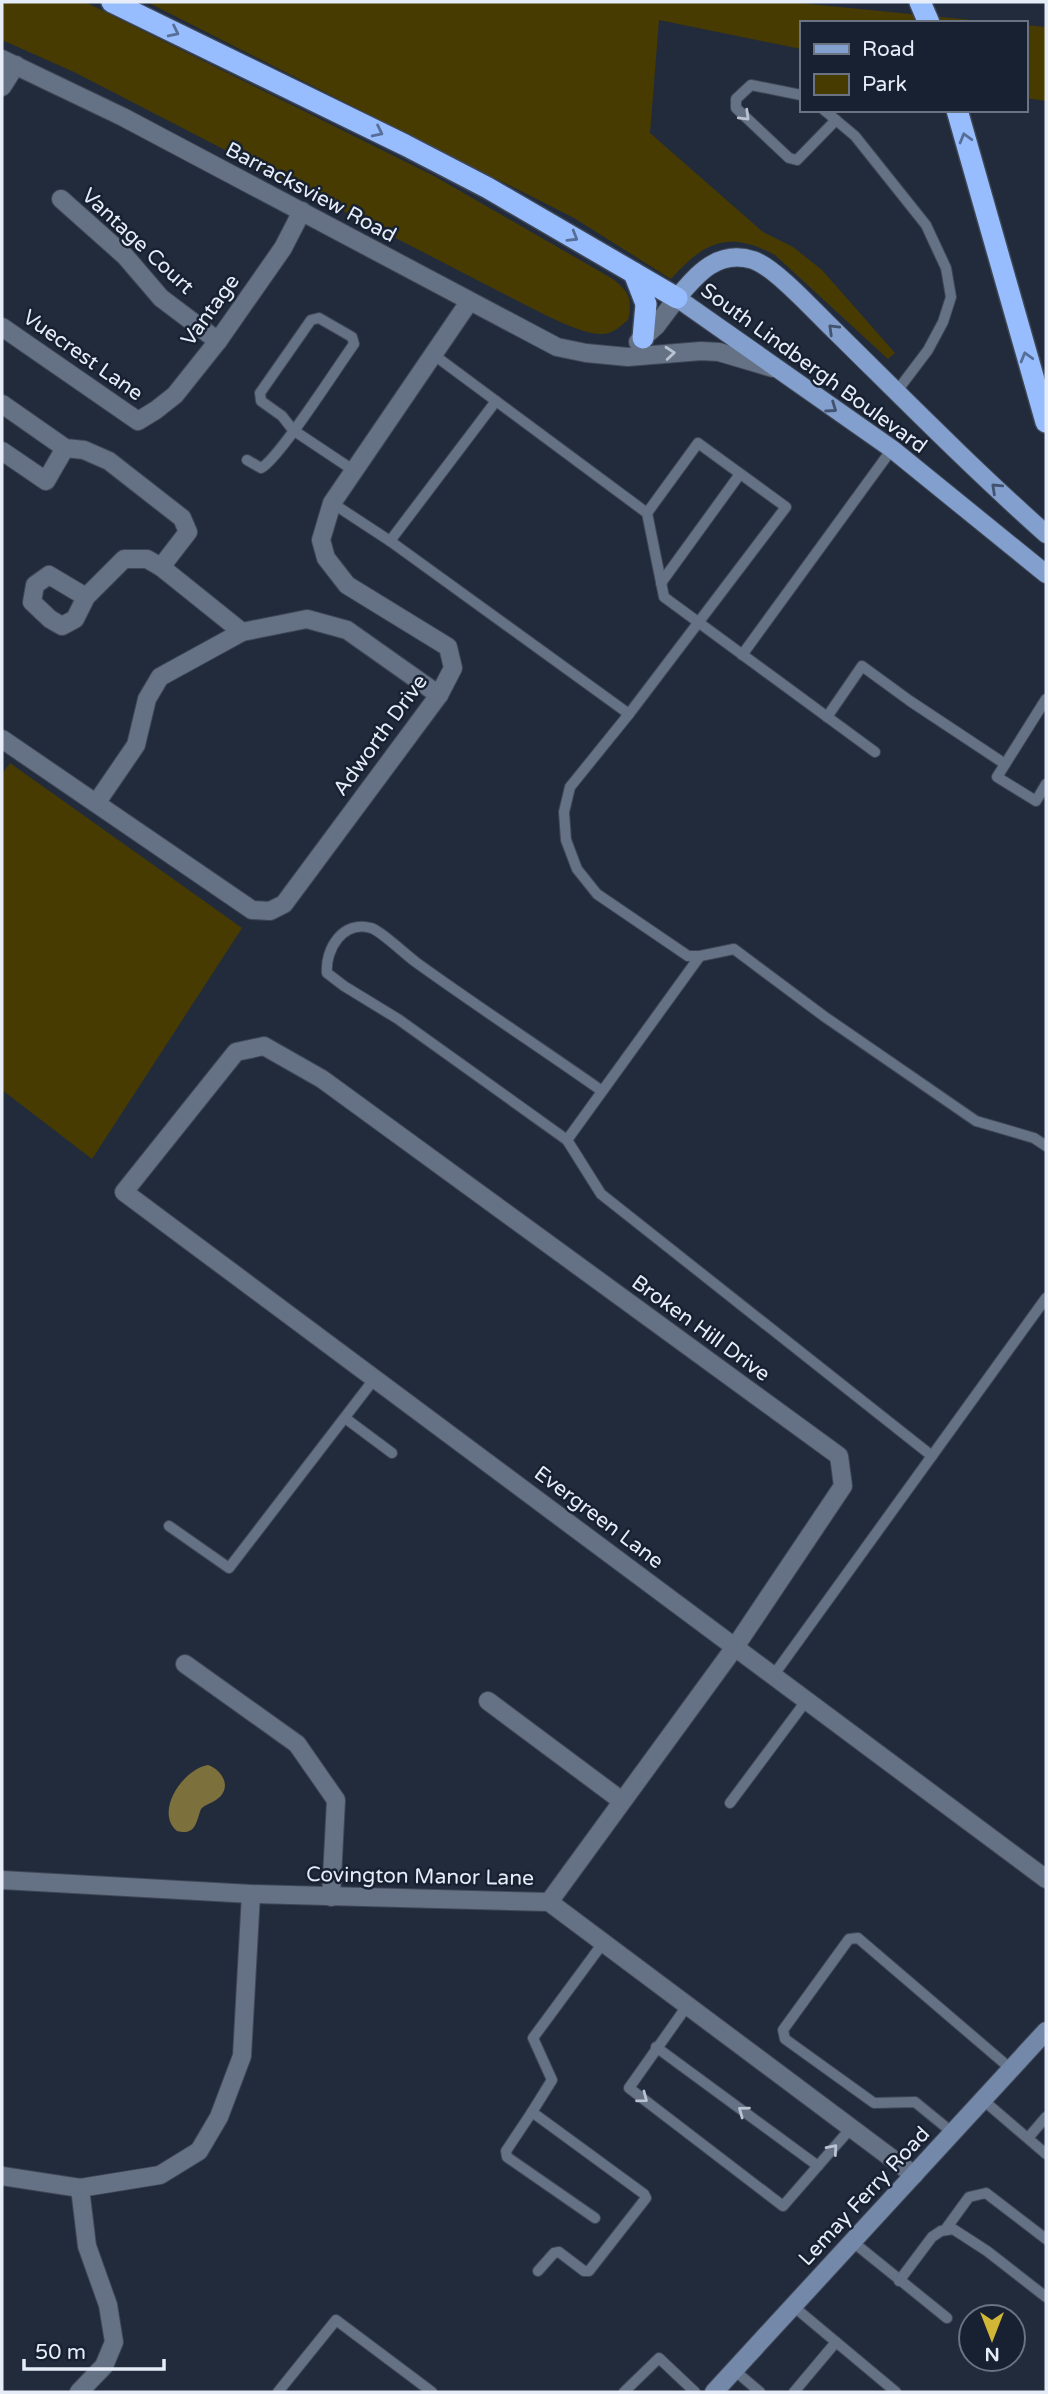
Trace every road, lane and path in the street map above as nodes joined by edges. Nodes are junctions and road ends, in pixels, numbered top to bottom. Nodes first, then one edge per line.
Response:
1 (112, 2) edge
2 (920, 2) edge
3 (928, 21) edge
4 (9, 62) edge
5 (2, 87) edge
6 (800, 95) edge
7 (826, 112) edge
8 (958, 112) edge
9 (836, 120) junction
10 (61, 199) dead end
11 (302, 211) junction
12 (634, 274) junction
13 (677, 298) junction
14 (469, 302) junction
15 (2, 327) edge
16 (643, 338) junction
17 (218, 341) junction
18 (434, 355) junction
19 (602, 355) junction
20 (776, 369) junction
21 (897, 391) junction
22 (496, 401) junction
23 (2, 404) edge
24 (138, 421) joint
25 (1046, 422) edge
26 (293, 430) junction
27 (65, 448) junction
28 (892, 449) junction
29 (2, 451) edge
30 (247, 460) dead end
31 (353, 470) junction
32 (740, 474) junction
33 (332, 503) junction
34 (647, 513) junction
35 (1046, 534) edge
36 (390, 541) junction
37 (161, 567) junction
38 (1046, 574) edge
39 (661, 583) junction
40 (86, 597) dead end
41 (698, 622) junction
42 (242, 632) junction
43 (742, 655) junction
44 (439, 695) junction
45 (1046, 699) edge
46 (629, 714) junction
47 (827, 717) junction
48 (2, 740) edge
49 (875, 752) dead end
50 (1005, 764) junction
51 (1046, 785) edge
52 (97, 802) junction
53 (701, 956) junction
54 (602, 1091) junction
55 (567, 1140) junction
56 (1046, 1146) edge
57 (124, 1192) joint
58 (1046, 1298) edge
59 (375, 1378) junction
60 (345, 1418) junction
61 (392, 1453) dead end
62 (932, 1455) junction
63 (169, 1526) dead end
64 (735, 1647) junction
65 (186, 1664) dead end
66 (773, 1676) junction
67 (488, 1701) dead end
68 (806, 1701) junction
69 (622, 1801) junction
70 (730, 1803) dead end
71 (1046, 1879) edge
72 (2, 1880) edge
73 (251, 1894) junction
74 (331, 1897) junction
75 (549, 1902) junction
76 (603, 1943) junction
77 (687, 2006) junction
78 (1046, 2031) edge
79 (656, 2047) junction
80 (1011, 2069) junction
81 (983, 2100) junction
82 (531, 2112) junction
83 (1046, 2117) edge
84 (851, 2128) junction
85 (953, 2133) junction
86 (1028, 2138) junction
87 (1046, 2154) edge
88 (818, 2166) junction
89 (914, 2175) junction
90 (2, 2176) edge
91 (80, 2188) junction
92 (595, 2218) dead end
93 (945, 2230) junction
94 (1046, 2239) edge
95 (853, 2242) junction
96 (538, 2271) dead end
97 (899, 2280) junction
98 (1046, 2297) edge
99 (793, 2306) junction
100 (947, 2318) dead end
101 (836, 2342) junction
102 (734, 2370) junction
103 (79, 2392) edge
104 (278, 2392) edge
105 (432, 2392) edge
106 (624, 2392) edge
107 (695, 2392) edge
108 (714, 2392) edge
109 (760, 2392) edge
110 (794, 2392) edge
111 (896, 2392) edge

1 -> 12 highway
2 - 3 highway
4 - 5 street
4 - 11 street, Barracksview Road
6 -> 9 lane
7 - 9 lane
25 -> 8 highway
9 - 21 lane
10 - 17 street, Vantage Court
11 - 14 street, Barracksview Road
11 - 17 street, Vantage
12 - 13 highway
12 - 16 highway
13 - 16 street, Barracksview Road
13 - 20 main road, South Lindbergh Boulevard
21 -> 13 main road, South Lindbergh Boulevard
14 - 18 street, Adworth Drive
14 - 19 street, Barracksview Road
15 - 24 street, Vuecrest Lane
16 - 19 street, Barracksview Road
17 - 24 street, Vantage
18 - 22 lane
18 - 31 street, Adworth Drive
19 -> 20 street, Barracksview Road
20 -> 28 main road, South Lindbergh Boulevard
35 -> 21 main road, South Lindbergh Boulevard
22 - 34 lane
22 - 36 lane
23 - 27 street
26 - 26 lane
26 - 30 lane
26 - 31 lane
27 - 29 street
27 - 37 street
28 - 38 main road, South Lindbergh Boulevard
28 - 43 lane
31 - 33 street, Adworth Drive
32 - 34 lane
32 - 39 lane
32 - 41 lane
33 - 36 lane
33 - 44 street, Adworth Drive
34 - 39 lane
36 - 46 lane
37 - 40 street
37 - 42 street
39 - 41 lane
41 - 43 lane
41 - 46 lane
42 - 44 street
42 - 52 street
43 - 47 lane
44 - 52 street, Adworth Drive
45 - 50 lane
46 - 53 lane
47 - 49 lane
47 - 50 lane
48 - 52 street, Adworth Drive
50 - 51 lane
53 - 54 lane
53 - 56 lane
54 - 55 lane
54 - 55 lane
55 - 62 lane
57 - 59 street, Evergreen Lane
57 - 64 street, Broken Hill Drive
58 - 62 lane
59 - 60 lane
59 - 64 street, Evergreen Lane
60 - 61 lane
60 - 63 lane
62 - 66 lane
64 - 66 street, Evergreen Lane
64 - 69 street, Broken Hill Drive
65 - 74 street
66 - 68 street, Evergreen Lane
67 - 69 street
68 - 70 lane
68 - 71 street, Evergreen Lane
69 - 75 street, Broken Hill Drive
72 - 73 street, Covington Manor Lane
73 - 74 street, Covington Manor Lane
73 - 91 street
74 - 75 street, Covington Manor Lane
75 - 76 street, Covington Manor Lane
76 - 77 street, Covington Manor Lane
76 - 82 lane
77 - 79 lane
77 - 84 street, Covington Manor Lane
78 - 80 main road, Lemay Ferry Road
88 -> 79 lane
79 -> 88 lane
80 - 81 main road, Lemay Ferry Road
80 - 85 lane
81 - 85 main road, Lemay Ferry Road
81 - 86 lane
82 - 92 lane
82 - 96 lane
83 - 86 lane
88 -> 84 lane
84 - 89 street, Covington Manor Lane
85 - 89 main road, Lemay Ferry Road
86 - 87 lane
89 - 95 main road, Lemay Ferry Road
90 - 91 street
91 - 103 street
93 - 94 lane
93 - 97 lane
93 - 98 lane
95 - 97 lane
95 - 99 main road, Lemay Ferry Road
97 - 100 lane
99 - 101 lane
99 - 102 main road, Lemay Ferry Road
101 - 110 lane
101 - 111 lane
102 - 108 main road, Lemay Ferry Road
102 - 109 lane
104 - 105 lane
106 - 107 lane

